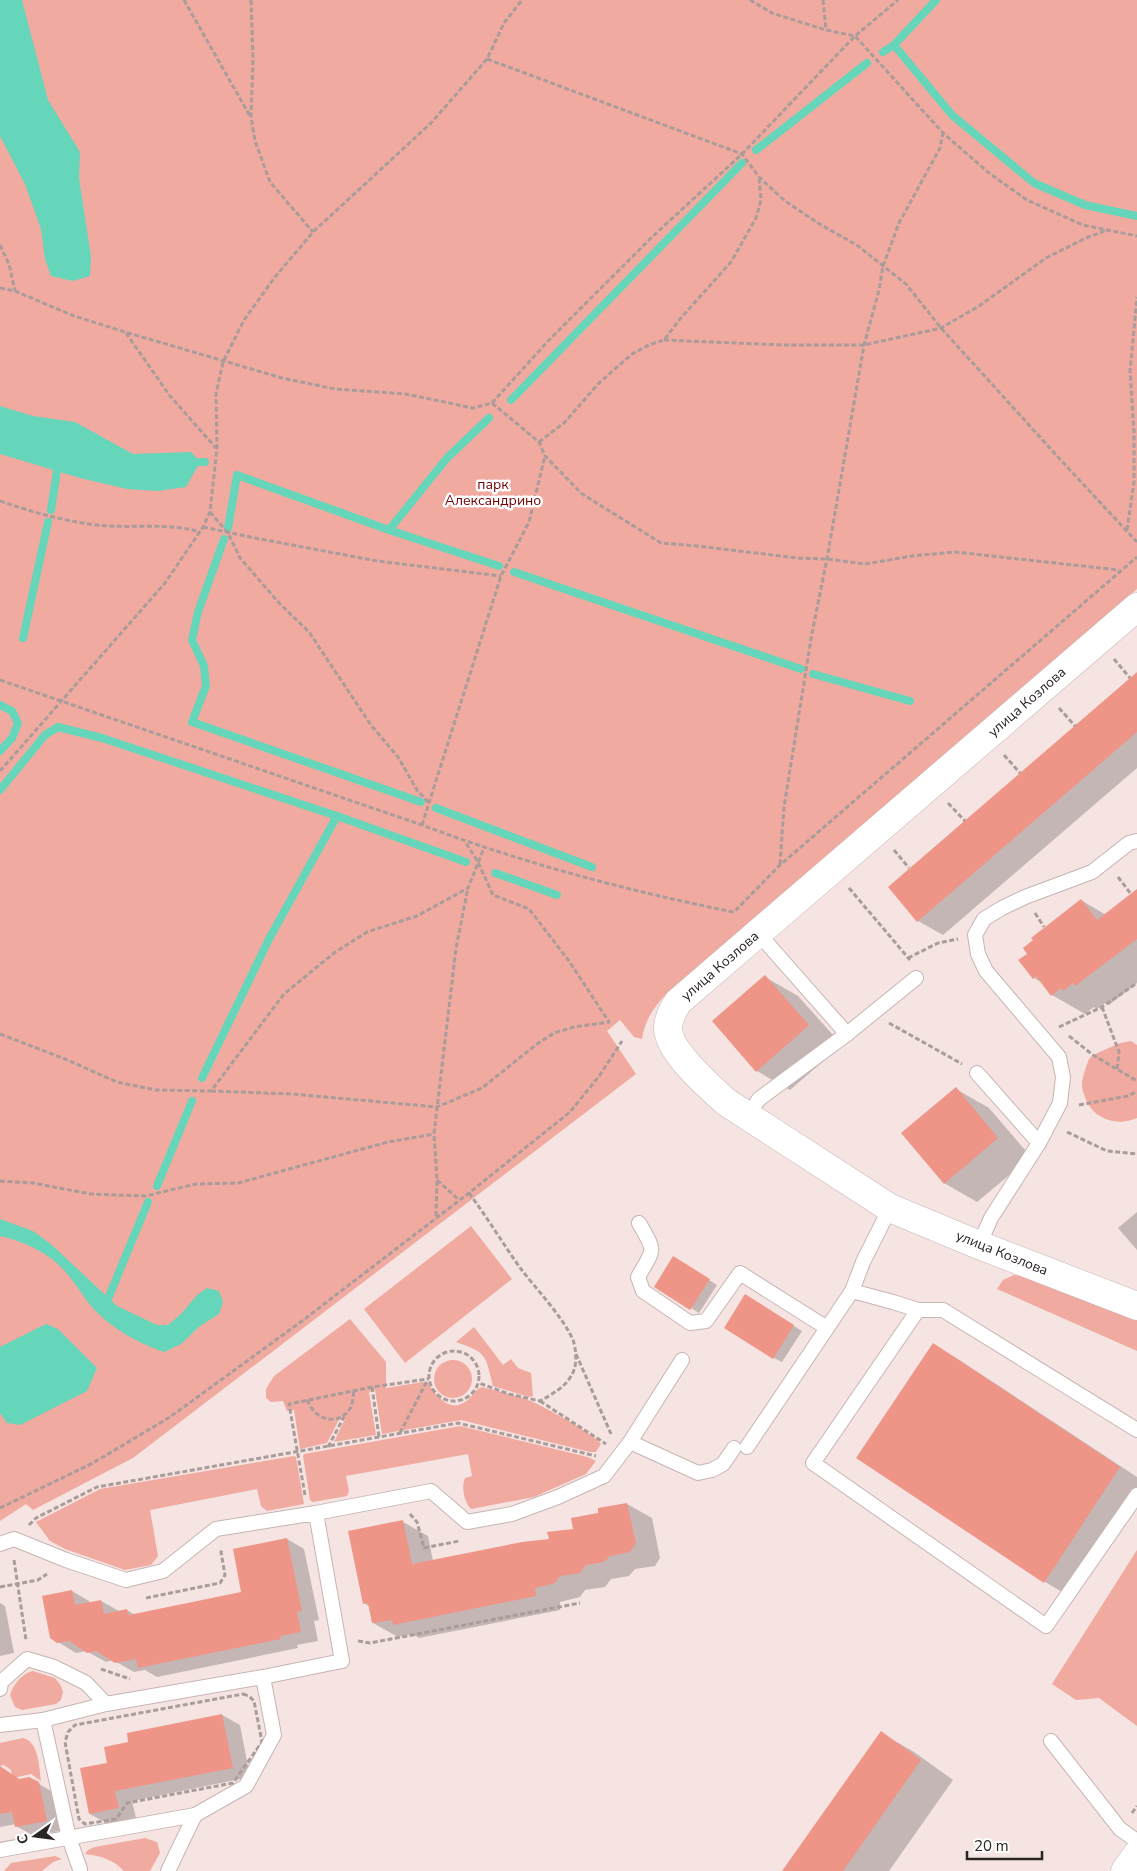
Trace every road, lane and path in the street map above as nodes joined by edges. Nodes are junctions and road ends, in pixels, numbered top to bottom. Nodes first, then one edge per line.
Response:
1 (184, 0) edge
2 (251, 0) edge
3 (522, 0) edge
4 (750, 0) edge
5 (823, 0) edge
6 (898, 0) edge
7 (826, 30) junction
8 (855, 36) junction
9 (487, 59) junction
10 (251, 117) junction
11 (943, 132) junction
12 (742, 154) junction
13 (759, 177) junction
14 (1107, 230) junction
15 (314, 232) junction
16 (1137, 236) edge
17 (0, 245) edge
18 (883, 266) junction
19 (0, 288) edge
20 (15, 292) junction
21 (1137, 297) edge
22 (941, 328) junction
23 (125, 332) junction
24 (664, 340) junction
25 (864, 345) junction
26 (223, 362) junction
27 (492, 403) junction
28 (539, 442) junction
29 (217, 448) junction
30 (545, 456) junction
31 (0, 501) edge
32 (210, 512) junction
33 (203, 527) junction
34 (1127, 531) junction
35 (200, 532) junction
36 (228, 533) junction
37 (1137, 542) edge
38 (1137, 557) edge
39 (827, 559) junction
40 (1120, 570) junction
41 (501, 576) junction
42 (1137, 607) edge
43 (1111, 656) dead end
44 (1130, 678) dead end
45 (0, 680) edge
46 (61, 702) junction
47 (1055, 704) dead end
48 (1075, 726) dead end
49 (1000, 751) dead end
50 (0, 771) edge
51 (1020, 773) dead end
52 (945, 799) dead end
53 (430, 803) junction
54 (965, 821) dead end
55 (422, 825) junction
56 (1137, 841) edge
57 (466, 842) junction
58 (890, 846) dead end
59 (484, 848) junction
60 (478, 862) junction
61 (780, 865) junction
62 (910, 868) dead end
63 (846, 884) dead end
64 (468, 888) junction
65 (758, 933) junction
66 (963, 938) dead end
67 (908, 958) junction
68 (916, 978) joint
69 (1137, 983) edge
70 (1102, 1007) junction
71 (884, 1021) dead end
72 (1052, 1026) dead end
73 (1059, 1028) junction
74 (0, 1034) edge
75 (847, 1034) junction
76 (622, 1041) dead end
77 (972, 1070) joint
78 (1117, 1070) junction
79 (1137, 1082) edge
80 (210, 1090) junction
81 (1137, 1092) edge
82 (1076, 1106) dead end
83 (438, 1107) junction
84 (748, 1117) junction
85 (1060, 1128) dead end
86 (434, 1134) junction
87 (1039, 1143) junction
88 (1137, 1154) edge
89 (437, 1179) junction
90 (0, 1180) edge
91 (469, 1192) junction
92 (459, 1200) junction
93 (890, 1208) junction
94 (436, 1217) junction
95 (639, 1223) dead end
96 (979, 1245) junction
97 (852, 1292) junction
98 (1137, 1306) edge
99 (918, 1310) junction
100 (827, 1328) junction
101 (575, 1354) junction
102 (682, 1360) dead end
103 (428, 1379) junction
104 (479, 1383) junction
105 (372, 1387) junction
106 (354, 1391) junction
107 (307, 1400) junction
108 (540, 1400) junction
109 (344, 1416) junction
110 (1137, 1430) edge
111 (399, 1433) junction
112 (611, 1434) dead end
113 (379, 1437) junction
114 (328, 1447) junction
115 (626, 1447) junction
116 (298, 1453) junction
117 (596, 1456) dead end
118 (1137, 1495) edge
119 (0, 1508) edge
120 (312, 1513) junction
121 (403, 1514) dead end
122 (14, 1540) junction
123 (460, 1541) dead end
124 (0, 1544) edge
125 (227, 1544) dead end
126 (66, 1560) junction
127 (126, 1580) junction
128 (18, 1584) junction
129 (0, 1588) edge
130 (580, 1603) dead end
131 (355, 1637) dead end
132 (26, 1643) dead end
133 (99, 1668) dead end
134 (263, 1677) junction
135 (135, 1680) dead end
136 (0, 1689) edge
137 (106, 1704) junction
138 (43, 1720) junction
139 (0, 1725) edge
140 (1051, 1741) dead end
141 (195, 1815) junction
142 (79, 1819) joint
143 (70, 1838) junction
144 (1137, 1842) edge
145 (0, 1850) edge
146 (1137, 1854) edge
147 (82, 1870) edge
148 (168, 1871) edge
149 (1125, 1871) edge

1 - 10 path
2 - 10 path
3 - 9 path
4 - 7 path
5 - 7 path
6 - 8 path
7 - 8 path
8 - 11 path
8 - 12 path
9 - 12 path
9 - 15 path
10 - 15 path
11 - 14 path
11 - 18 path
12 - 13 path
12 - 27 path
13 - 18 path
13 - 24 path
14 - 16 path
14 - 22 path
15 - 26 path
17 - 20 path
18 - 22 path
18 - 25 path
19 - 20 path
20 - 23 path
21 - 34 path
22 - 25 path
22 - 34 path
23 - 26 path
23 - 29 path
24 - 25 path
24 - 28 path
25 - 39 path
26 - 27 path
26 - 29 path
27 - 28 path
28 - 30 path
29 - 32 path
30 - 39 path
30 - 41 path
31 - 35 path
32 - 33 path
32 - 36 path
33 - 35 path
33 - 36 path
34 - 37 path
35 - 46 path
36 - 41 path
36 - 53 path
38 - 40 path
39 - 40 path
39 - 61 path
40 - 61 path
41 - 53 path
42 - 65 street, улица Козлова
43 - 44 path
45 - 46 path
46 - 50 path
46 - 55 path
47 - 48 path
49 - 51 path
52 - 54 path
53 - 55 path
55 - 57 path
56 - 87 lane
57 - 59 path
57 - 60 path
58 - 62 path
59 - 60 path
59 - 61 path
60 - 64 path
60 - 83 path
63 - 67 path
64 - 80 path
64 - 83 path
65 - 75 lane
65 - 84 street, улица Козлова
66 - 67 path
67 - 68 path
68 - 75 lane
69 - 70 path
70 - 73 path
70 - 78 path
71 - 77 path
72 - 73 path
73 - 78 path
74 - 80 path
75 - 84 lane
76 - 91 path
77 - 87 lane
78 - 79 path
80 - 83 path
81 - 82 path
83 - 86 path
84 - 93 street, улица Козлова
85 - 88 path
86 - 89 path
86 - 90 path
87 - 96 lane
89 - 92 path
89 - 94 path
91 - 92 path
91 - 101 path
92 - 94 path
93 - 96 street, улица Козлова
93 - 97 lane
94 - 119 path
95 - 100 lane
96 - 98 street, улица Козлова
97 - 99 lane
97 - 100 lane
99 - 110 lane
99 - 118 lane
100 - 115 lane
101 - 108 path
101 - 112 path
102 - 115 lane
103 - 104 path
103 - 104 path
103 - 105 path
103 - 111 path
104 - 108 path
105 - 106 path
105 - 113 path
106 - 107 path
106 - 109 path
107 - 109 path
107 - 116 path
108 - 115 path
109 - 114 path
111 - 113 path
111 - 117 path
113 - 114 path
114 - 116 path
115 - 120 lane
116 - 120 path
116 - 122 path
120 - 127 lane
120 - 134 lane
121 - 123 path
122 - 124 lane
122 - 126 lane
122 - 128 path
125 - 127 path
126 - 127 lane
126 - 128 path
128 - 129 path
128 - 132 path
130 - 131 path
133 - 135 path
134 - 137 lane
134 - 141 lane
136 - 137 lane
137 - 138 lane
138 - 139 lane
138 - 143 lane
140 - 144 lane
141 - 143 lane
141 - 148 lane
142 - 142 path
143 - 145 lane
143 - 147 lane
146 - 149 street

